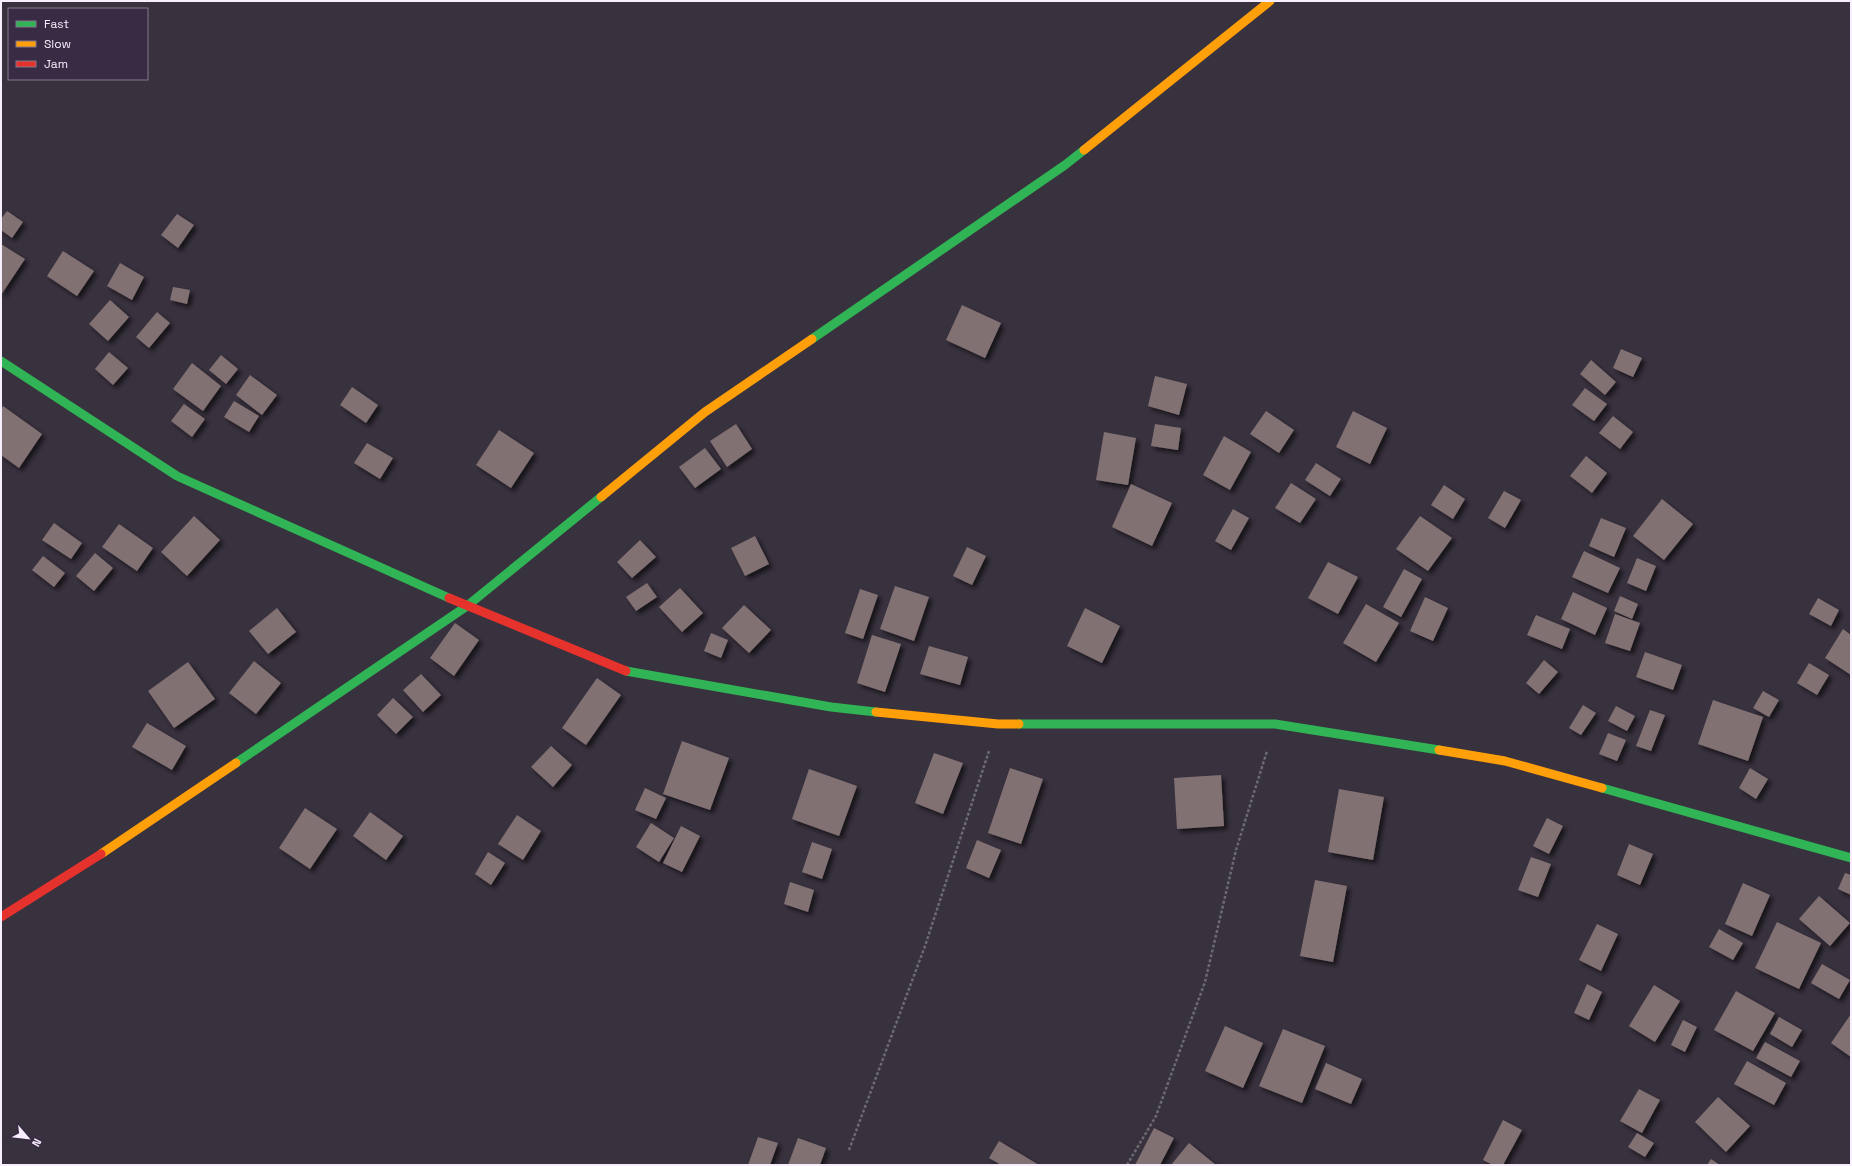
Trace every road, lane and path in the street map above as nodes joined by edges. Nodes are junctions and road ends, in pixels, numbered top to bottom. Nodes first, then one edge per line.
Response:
1 (1270, 1) edge
2 (1, 361) edge
3 (467, 606) junction
4 (998, 724) junction
5 (1275, 724) junction
6 (1851, 858) edge
7 (1, 917) edge
8 (849, 1150) dead end
9 (1127, 1165) edge

1 - 3 street
2 - 3 street
3 - 4 street
3 - 7 street
4 - 5 street
4 - 8 path
5 - 6 street
5 - 9 path

